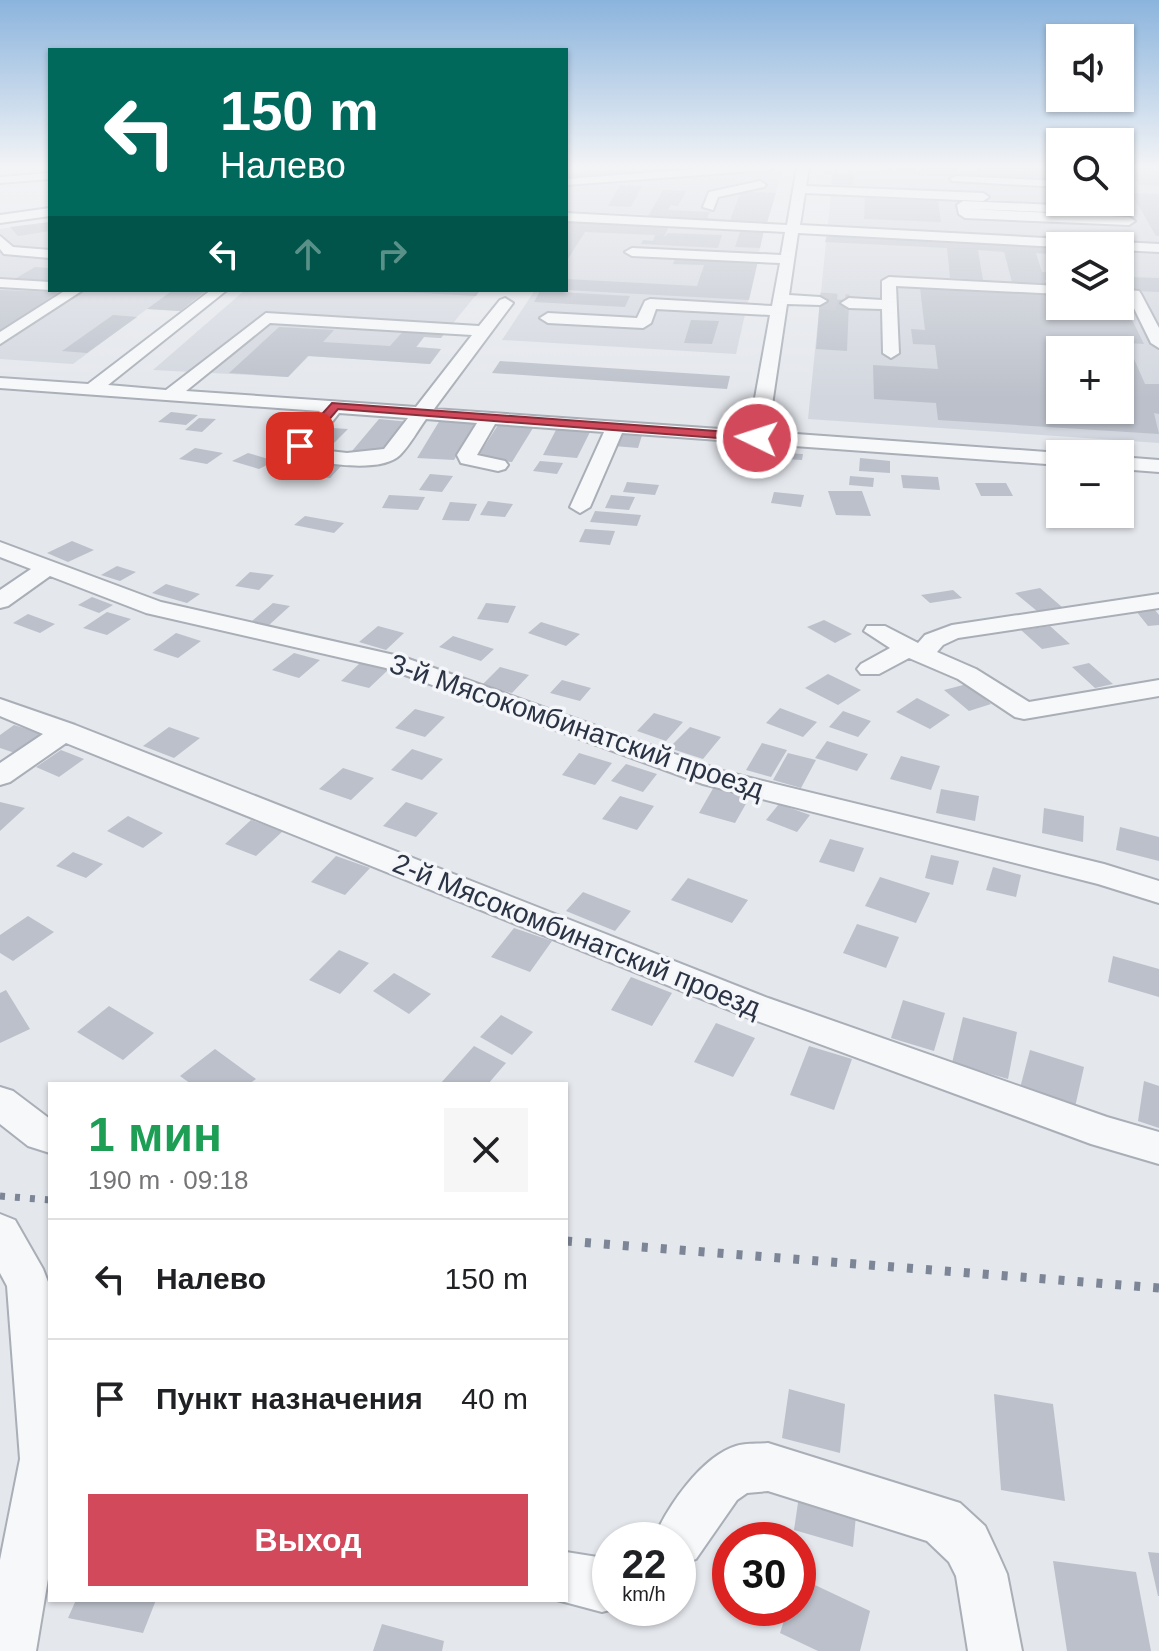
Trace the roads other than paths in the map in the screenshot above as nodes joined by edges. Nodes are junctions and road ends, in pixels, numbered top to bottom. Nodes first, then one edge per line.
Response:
1 (3, 244) edge
2 (789, 244) edge
3 (1096, 244) edge
4 (1159, 248) edge
5 (632, 252) dead end
6 (48, 254) edge
7 (787, 259) junction
8 (0, 283) edge
9 (48, 286) edge
10 (1046, 289) edge
11 (73, 292) edge
12 (217, 292) edge
13 (1134, 294) edge
14 (820, 301) tunnel mouth
15 (505, 303) dead end
16 (849, 303) tunnel mouth
17 (781, 305) junction
18 (890, 305) junction
19 (548, 318) dead end
20 (485, 331) junction
21 (0, 339) edge
22 (1159, 343) edge
23 (891, 353) dead end
24 (0, 383) edge
25 (93, 389) junction
26 (171, 394) junction
27 (335, 406) junction
28 (424, 412) junction
29 (490, 417) junction
30 (615, 427) junction
31 (757, 438) junction
32 (1046, 458) edge
33 (1134, 464) edge
34 (498, 465) dead end
35 (1159, 466) edge
36 (752, 469) dead end
37 (580, 507) dead end
38 (0, 549) edge
39 (47, 568) junction
40 (0, 601) edge
41 (1159, 601) edge
42 (876, 631) dead end
43 (916, 651) junction
44 (870, 669) dead end
45 (1159, 688) edge
46 (0, 707) edge
47 (65, 731) junction
48 (0, 776) edge
49 (1159, 892) edge
50 (0, 1102) edge
51 (48, 1136) edge
52 (1159, 1148) edge
53 (0, 1233) edge
54 (47, 1459) edge
55 (692, 1522) edge
56 (568, 1578) edge
57 (592, 1584) edge
58 (9, 1651) edge
59 (995, 1651) edge

1 - 6 street
2 - 7 street
3 - 4 street
5 - 7 street
7 - 17 street
8 - 9 street
10 - 18 street
11 - 21 street
12 - 25 street
13 - 22 street
14 - 17 street
15 - 20 street
16 - 18 street
17 - 19 street
17 - 31 street
18 - 23 street
20 - 26 street
20 - 28 street
24 - 25 street
25 - 26 street
26 - 27 street
27 - 28 street
27 - 28 street
28 - 29 street
29 - 30 street
29 - 34 street
30 - 31 street
30 - 37 street
31 - 32 street
31 - 36 street
33 - 35 street
38 - 39 street, 3-й Мясокомбинатский проезд
39 - 40 street
39 - 49 street, 3-й Мясокомбинатский проезд
41 - 43 street
42 - 43 street
43 - 44 street
43 - 45 street
46 - 47 street, 2-й Мясокомбинатский проезд
47 - 48 street
47 - 52 street, 2-й Мясокомбинатский проезд
50 - 51 street
53 - 54 street
54 - 58 street
55 - 59 street
56 - 57 street

